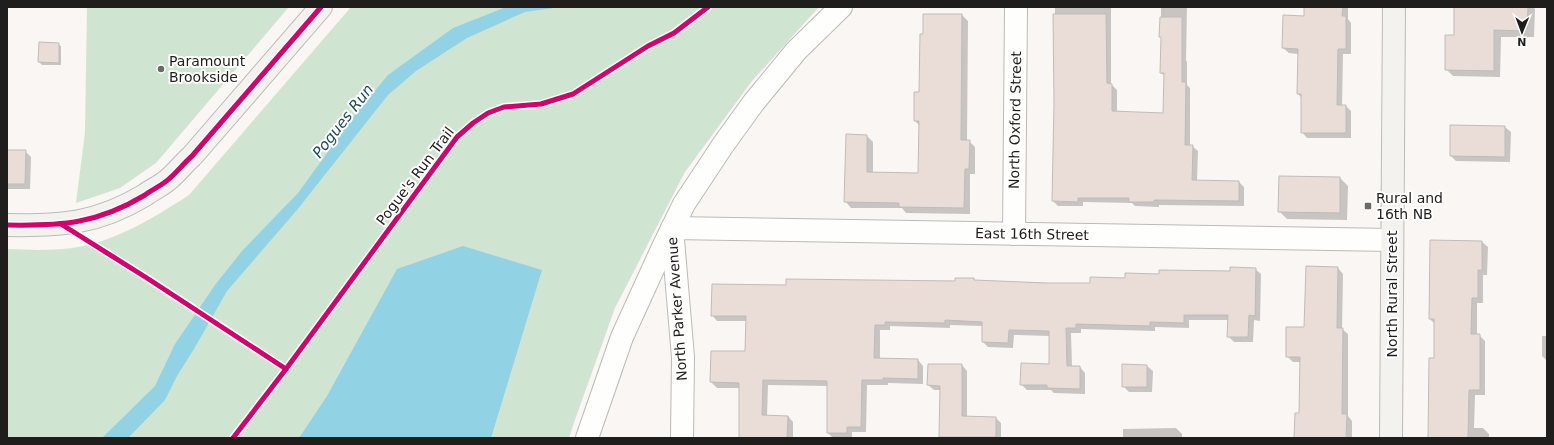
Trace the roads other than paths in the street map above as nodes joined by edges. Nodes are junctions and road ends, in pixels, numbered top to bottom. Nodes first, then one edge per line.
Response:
1 (321, 7) edge
2 (841, 7) edge
3 (1016, 7) edge
4 (1394, 7) edge
5 (7, 225) edge
6 (672, 228) junction
7 (1014, 234) junction
8 (1392, 240) junction
9 (587, 438) edge
10 (682, 438) edge
11 (1391, 438) edge

1 - 5 main road
2 - 6 street
3 - 7 street, North Oxford Street
4 - 8 main road, North Rural Street
6 - 7 street, East 16th Street
6 - 9 street
6 - 10 street, North Parker Avenue
7 - 8 street, East 16th Street
8 - 11 main road, North Rural Street

